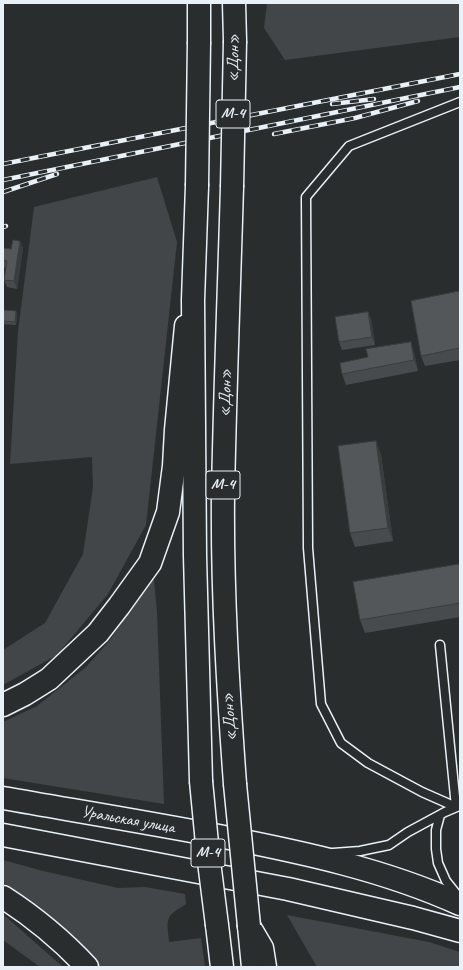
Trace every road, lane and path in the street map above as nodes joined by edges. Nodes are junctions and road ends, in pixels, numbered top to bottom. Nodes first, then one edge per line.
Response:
1 (200, 3) edge
2 (234, 3) edge
3 (460, 102) edge
4 (193, 300) junction
5 (440, 645) dead end
6 (3, 705) edge
7 (3, 798) edge
8 (458, 806) edge
9 (440, 815) junction
10 (3, 835) edge
11 (300, 852) junction
12 (3, 897) edge
13 (460, 898) edge
14 (460, 904) edge
15 (249, 926) junction
16 (460, 931) edge
17 (87, 967) edge
18 (222, 967) edge
19 (253, 967) edge
20 (264, 967) edge

1 - 4 main road, «Дон» / М-4, bridge
2 - 15 main road, «Дон» / М-4, bridge
3 - 8 lane
4 - 6 main road
4 - 18 main road, «Дон» / М-4, bridge
5 - 8 lane
7 - 11 main road, Уральская улица / М-4
8 - 9 lane
9 - 11 lane
9 - 13 lane
10 - 16 main road, М-4
11 - 14 main road, Уральская улица
12 - 17 main road
15 - 19 main road, М-4
15 - 20 main road

